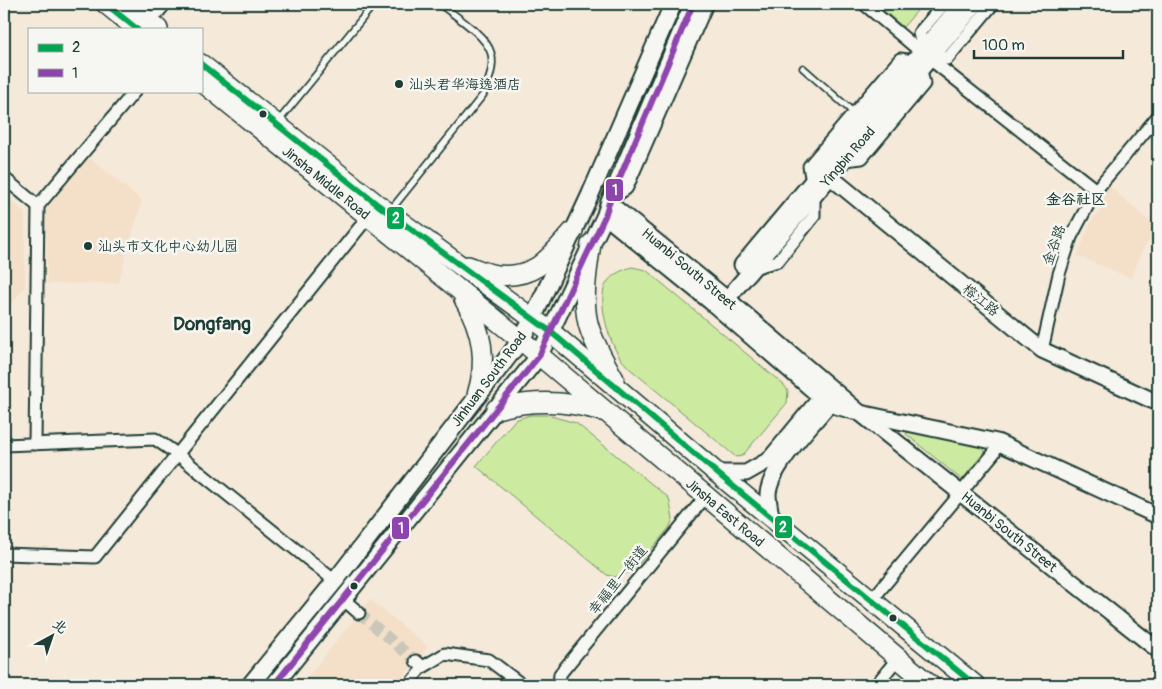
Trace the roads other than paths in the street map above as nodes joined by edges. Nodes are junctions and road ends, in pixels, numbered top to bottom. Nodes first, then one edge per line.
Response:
1 (106, 4) edge
2 (127, 4) edge
3 (165, 4) edge
4 (374, 4) edge
5 (440, 4) edge
6 (673, 4) edge
7 (693, 4) edge
8 (705, 4) edge
9 (864, 4) edge
10 (944, 4) edge
11 (961, 4) edge
12 (976, 4) edge
13 (993, 4) edge
14 (148, 27) edge
15 (924, 58) junction
16 (202, 65) edge
17 (803, 68) dead end
18 (202, 82) edge
19 (134, 92) edge
20 (1158, 116) edge
21 (858, 118) junction
22 (276, 124) junction
23 (826, 174) junction
24 (4, 178) edge
25 (813, 189) junction
26 (1096, 190) junction
27 (609, 205) junction
28 (38, 206) junction
29 (388, 213) junction
30 (368, 217) junction
31 (573, 231) junction
32 (591, 244) junction
33 (456, 262) junction
34 (460, 291) junction
35 (718, 301) junction
36 (533, 318) junction
37 (551, 332) junction
38 (521, 340) junction
39 (1042, 350) junction
40 (539, 356) junction
41 (619, 389) junction
42 (478, 394) junction
43 (829, 395) junction
44 (1158, 403) edge
45 (496, 409) junction
46 (860, 413) junction
47 (608, 414) junction
48 (997, 442) junction
49 (34, 444) junction
50 (4, 446) edge
51 (177, 454) junction
52 (717, 473) junction
53 (961, 493) junction
54 (706, 496) junction
55 (1158, 516) edge
56 (771, 517) junction
57 (4, 554) edge
58 (334, 581) junction
59 (343, 599) junction
60 (871, 601) junction
61 (359, 613) tunnel mouth
62 (1158, 650) edge
63 (898, 658) junction
64 (420, 664) joint
65 (250, 685) edge
66 (274, 685) edge
67 (408, 685) edge
68 (522, 685) edge
69 (559, 685) edge
70 (876, 685) edge
71 (930, 685) edge
72 (975, 685) edge

1 - 14 main road
2 - 14 main road
3 - 14 street
4 - 22 lane
5 - 29 lane
6 - 31 main road, Jinhuan South Road
7 - 27 main road, Jinhuan South Road
8 - 27 street
9 - 15 street
10 - 15 street
11 - 15 street, Yingbin Road
12 - 15 street, Yingbin Road
13 - 15 street
15 - 21 street, Yingbin Road
15 - 23 street, Yingbin Road
15 - 26 street
16 - 22 main road, Jinsha Middle Road
17 - 21 lane
18 - 30 main road, Jinsha Middle Road
19 - 28 street
20 - 26 street, 金谷路
21 - 23 street, Yingbin Road
21 - 25 street
22 - 29 main road, Jinsha Middle Road
23 - 25 street, Yingbin Road
23 - 39 street, 榕江路
24 - 28 street
25 - 35 street, Yingbin Road
25 - 35 street, Yingbin Road
26 - 39 street, 金谷路
27 - 32 main road, Jinhuan South Road
27 - 35 street, Huanbi South Street
28 - 49 street
29 - 33 main road, Jinsha Middle Road
30 - 34 main road, Jinsha Middle Road
30 - 51 street
31 - 33 main road
31 - 36 main road, Jinhuan South Road
32 - 37 main road, Jinhuan South Road
32 - 41 main road
33 - 36 main road, Jinsha Middle Road
34 - 38 main road, Jinsha Middle Road
34 - 42 main road
35 - 43 street, Huanbi South Street
36 - 37 main road, Jinsha East Road
36 - 38 main road, Jinhuan South Road
37 - 40 main road, Jinhuan South Road
37 - 41 main road, Jinsha East Road
38 - 40 main road, Jinsha East Road
38 - 42 main road, Jinhuan South Road
39 - 44 street, 榕江路
40 - 45 main road, Jinhuan South Road
40 - 47 main road, Jinsha East Road
41 - 52 main road, Jinsha East Road
42 - 58 main road, Jinhuan South Road
43 - 46 street, Huanbi South Street
43 - 52 street
43 - 56 street
45 - 47 main road
45 - 59 main road, Jinhuan South Road
46 - 48 street
46 - 53 street, Huanbi South Street
47 - 54 main road, Jinsha East Road
48 - 53 street
48 - 55 street
49 - 50 street
49 - 51 street
51 - 57 street
51 - 58 street
52 - 56 main road, Jinsha East Road
53 - 60 street
53 - 62 street, Huanbi South Street
54 - 63 main road, Jinsha East Road
54 - 69 street, 幸福里一街道
56 - 60 main road, Jinsha East Road
58 - 65 main road, Jinhuan South Road
59 - 61 street
59 - 66 main road, Jinhuan South Road
60 - 72 main road, Jinsha East Road
63 - 70 street
63 - 71 main road, Jinsha East Road
64 - 67 street
64 - 68 street

